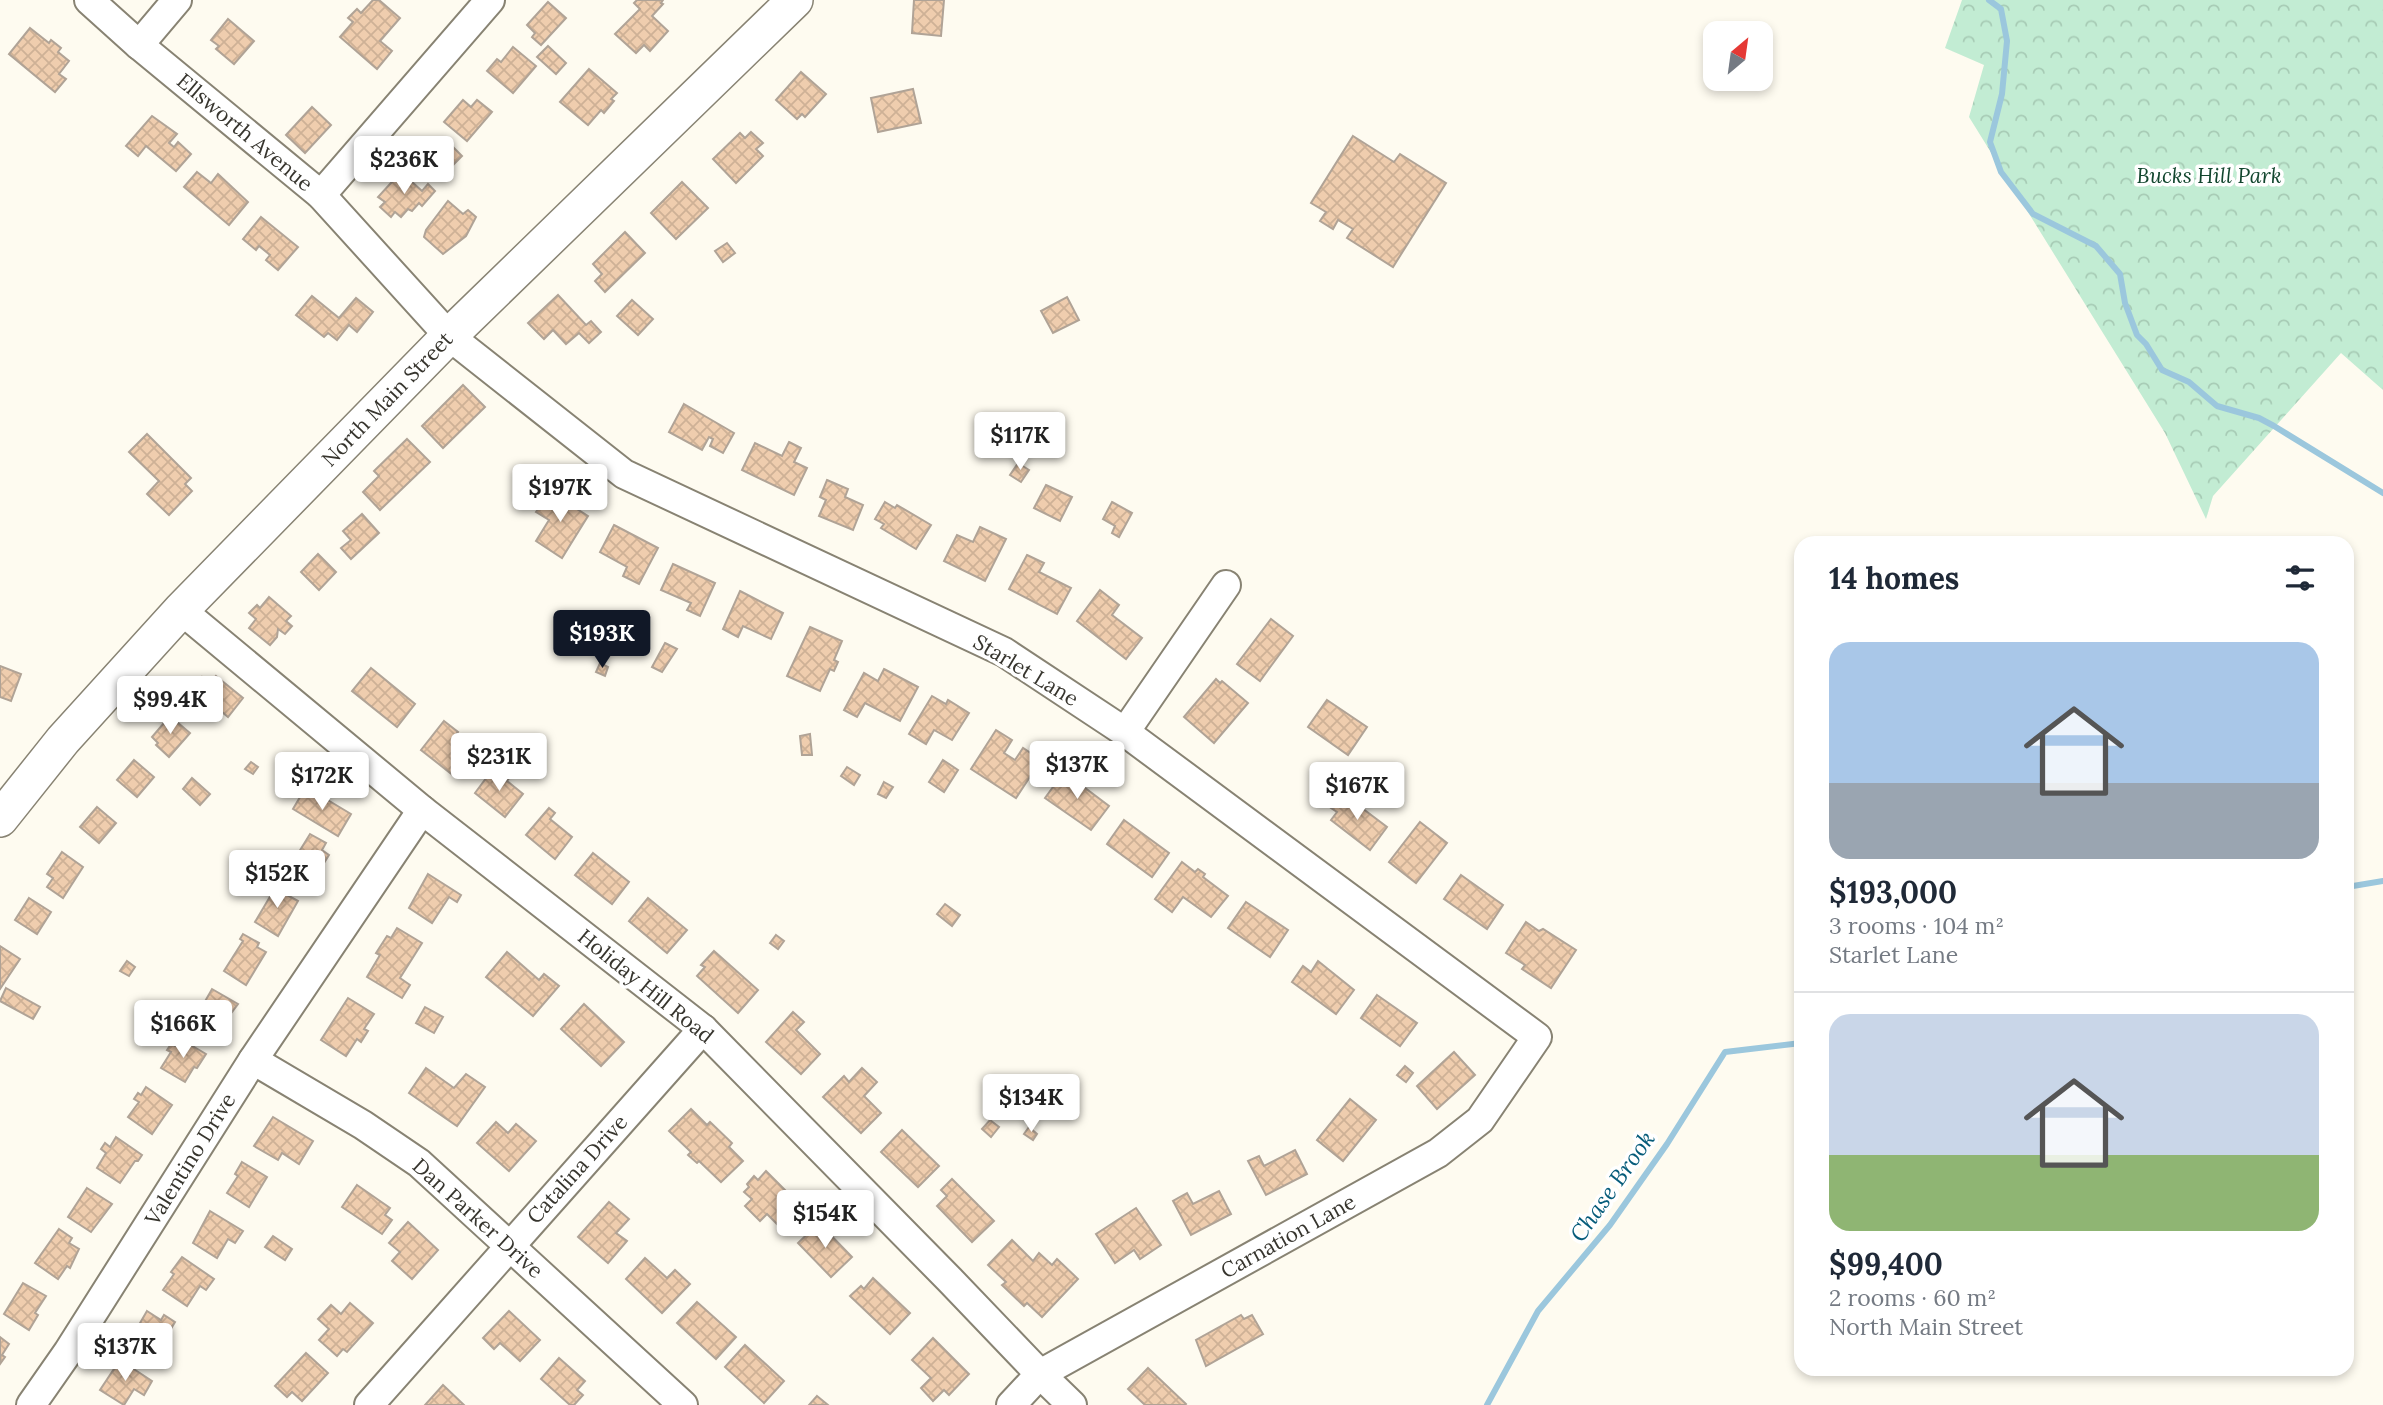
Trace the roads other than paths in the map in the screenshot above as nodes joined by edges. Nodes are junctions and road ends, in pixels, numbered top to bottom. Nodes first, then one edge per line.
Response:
1 (89, 0) edge
2 (177, 0) edge
3 (490, 0) edge
4 (795, 0) edge
5 (139, 45) junction
6 (321, 195) junction
7 (449, 336) junction
8 (1226, 585) dead end
9 (181, 610) junction
10 (1125, 732) junction
11 (422, 810) junction
12 (0, 819) edge
13 (703, 1029) junction
14 (1537, 1037) joint
15 (253, 1060) junction
16 (510, 1245) junction
17 (1040, 1374) junction
18 (31, 1405) edge
19 (369, 1405) edge
20 (683, 1405) edge
21 (1011, 1405) edge
22 (1072, 1405) edge

1 - 5 street, Ellsworth Avenue
2 - 5 street
3 - 6 street
4 - 7 main road, North Main Street
5 - 6 street, Ellsworth Avenue
6 - 7 street, Ellsworth Avenue
7 - 9 main road, North Main Street
7 - 10 street, Starlet Lane
8 - 10 street
9 - 11 street, Holiday Hill Road
9 - 12 main road, North Main Street
10 - 14 street, Starlet Lane
11 - 13 street, Holiday Hill Road
11 - 15 street, Valentino Drive
13 - 16 street, Catalina Drive
13 - 17 street, Holiday Hill Road
14 - 17 street, Carnation Lane
15 - 16 street, Dan Parker Drive
15 - 18 street, Valentino Drive
16 - 19 street, Catalina Drive
16 - 20 street, Dan Parker Drive
17 - 21 street, Carnation Lane
17 - 22 street, Holiday Hill Road

